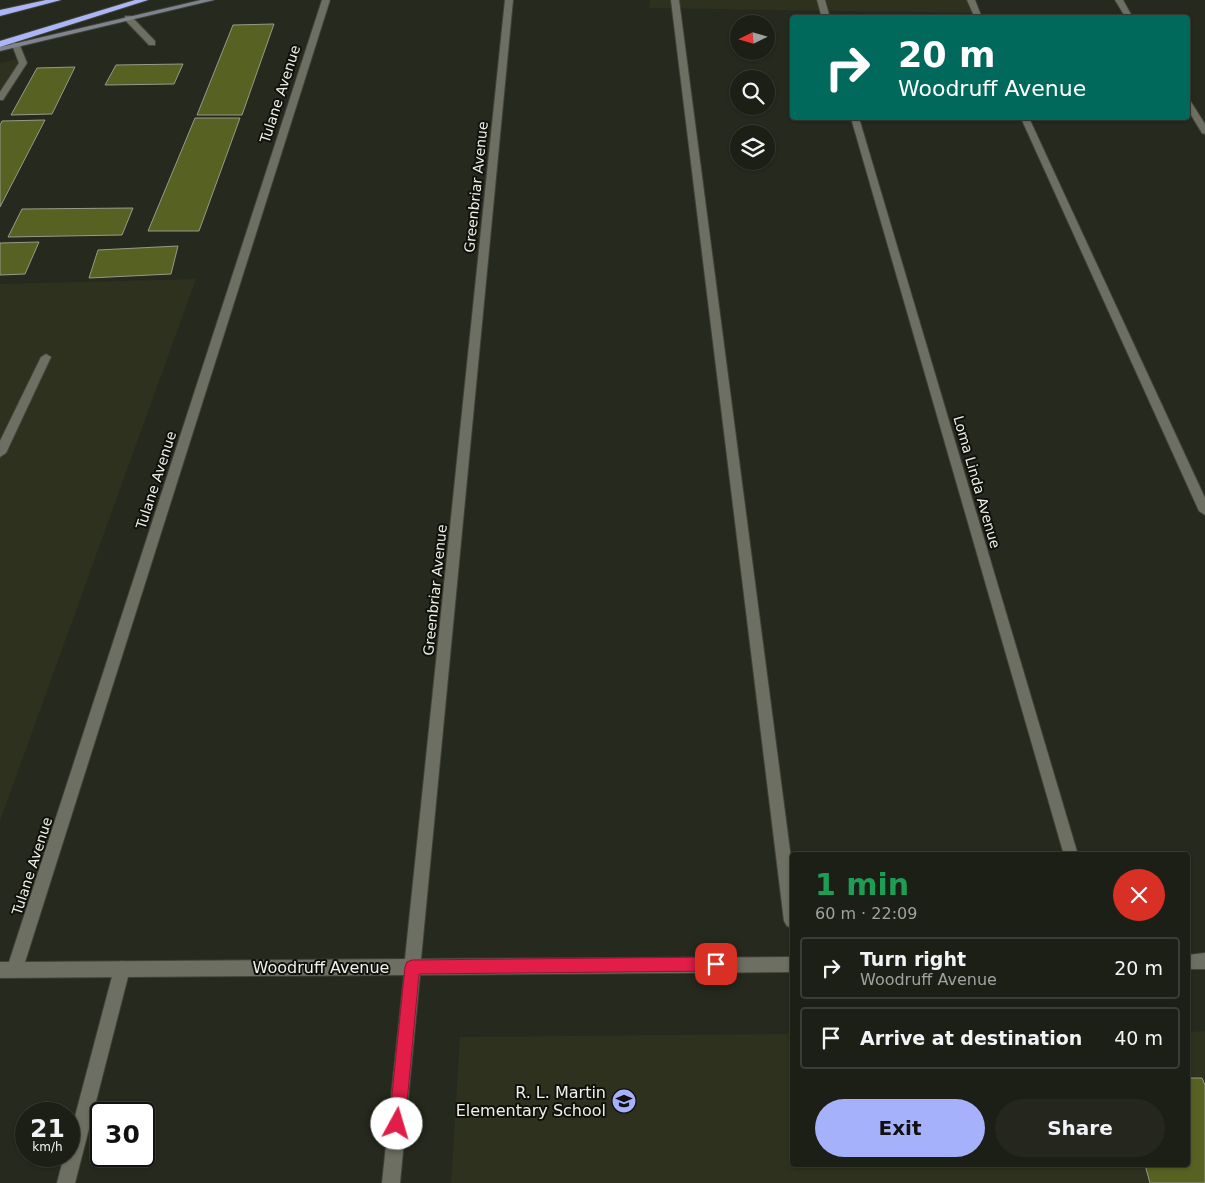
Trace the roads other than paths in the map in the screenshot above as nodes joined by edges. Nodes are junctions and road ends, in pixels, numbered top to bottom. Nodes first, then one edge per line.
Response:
1 (56, 0) edge
2 (144, 0) edge
3 (210, 0) edge
4 (326, 0) edge
5 (509, 0) edge
6 (675, 0) edge
7 (821, 0) edge
8 (971, 0) edge
9 (1119, 0) edge
10 (0, 14) edge
11 (825, 15) edge
12 (978, 15) edge
13 (1128, 15) edge
14 (128, 18) junction
15 (152, 43) dead end
16 (0, 44) edge
17 (16, 45) junction
18 (0, 49) edge
19 (0, 98) edge
20 (1190, 107) edge
21 (856, 120) edge
22 (1026, 120) edge
23 (1205, 131) edge
24 (46, 357) dead end
25 (0, 454) edge
26 (1205, 511) edge
27 (1069, 852) edge
28 (790, 905) edge
29 (1190, 962) edge
30 (1205, 962) edge
31 (790, 964) edge
32 (412, 967) junction
33 (122, 969) junction
34 (7, 970) edge
35 (66, 1183) edge
36 (391, 1183) edge

1 - 10 highway
2 - 16 highway
3 - 14 main road
4 - 34 street, Tulane Avenue
5 - 32 street, Greenbriar Avenue
6 - 28 street
7 - 11 street
8 - 12 street
9 - 13 street
14 - 15 street
14 - 17 main road
17 - 18 main road
17 - 19 street
20 - 23 street
21 - 27 street, Loma Linda Avenue
22 - 26 street
24 - 25 street
29 - 30 street
31 - 32 street, Woodruff Avenue
32 - 33 street, Woodruff Avenue
32 - 36 street, Greenbriar Avenue
33 - 34 street, Woodruff Avenue
33 - 35 street

